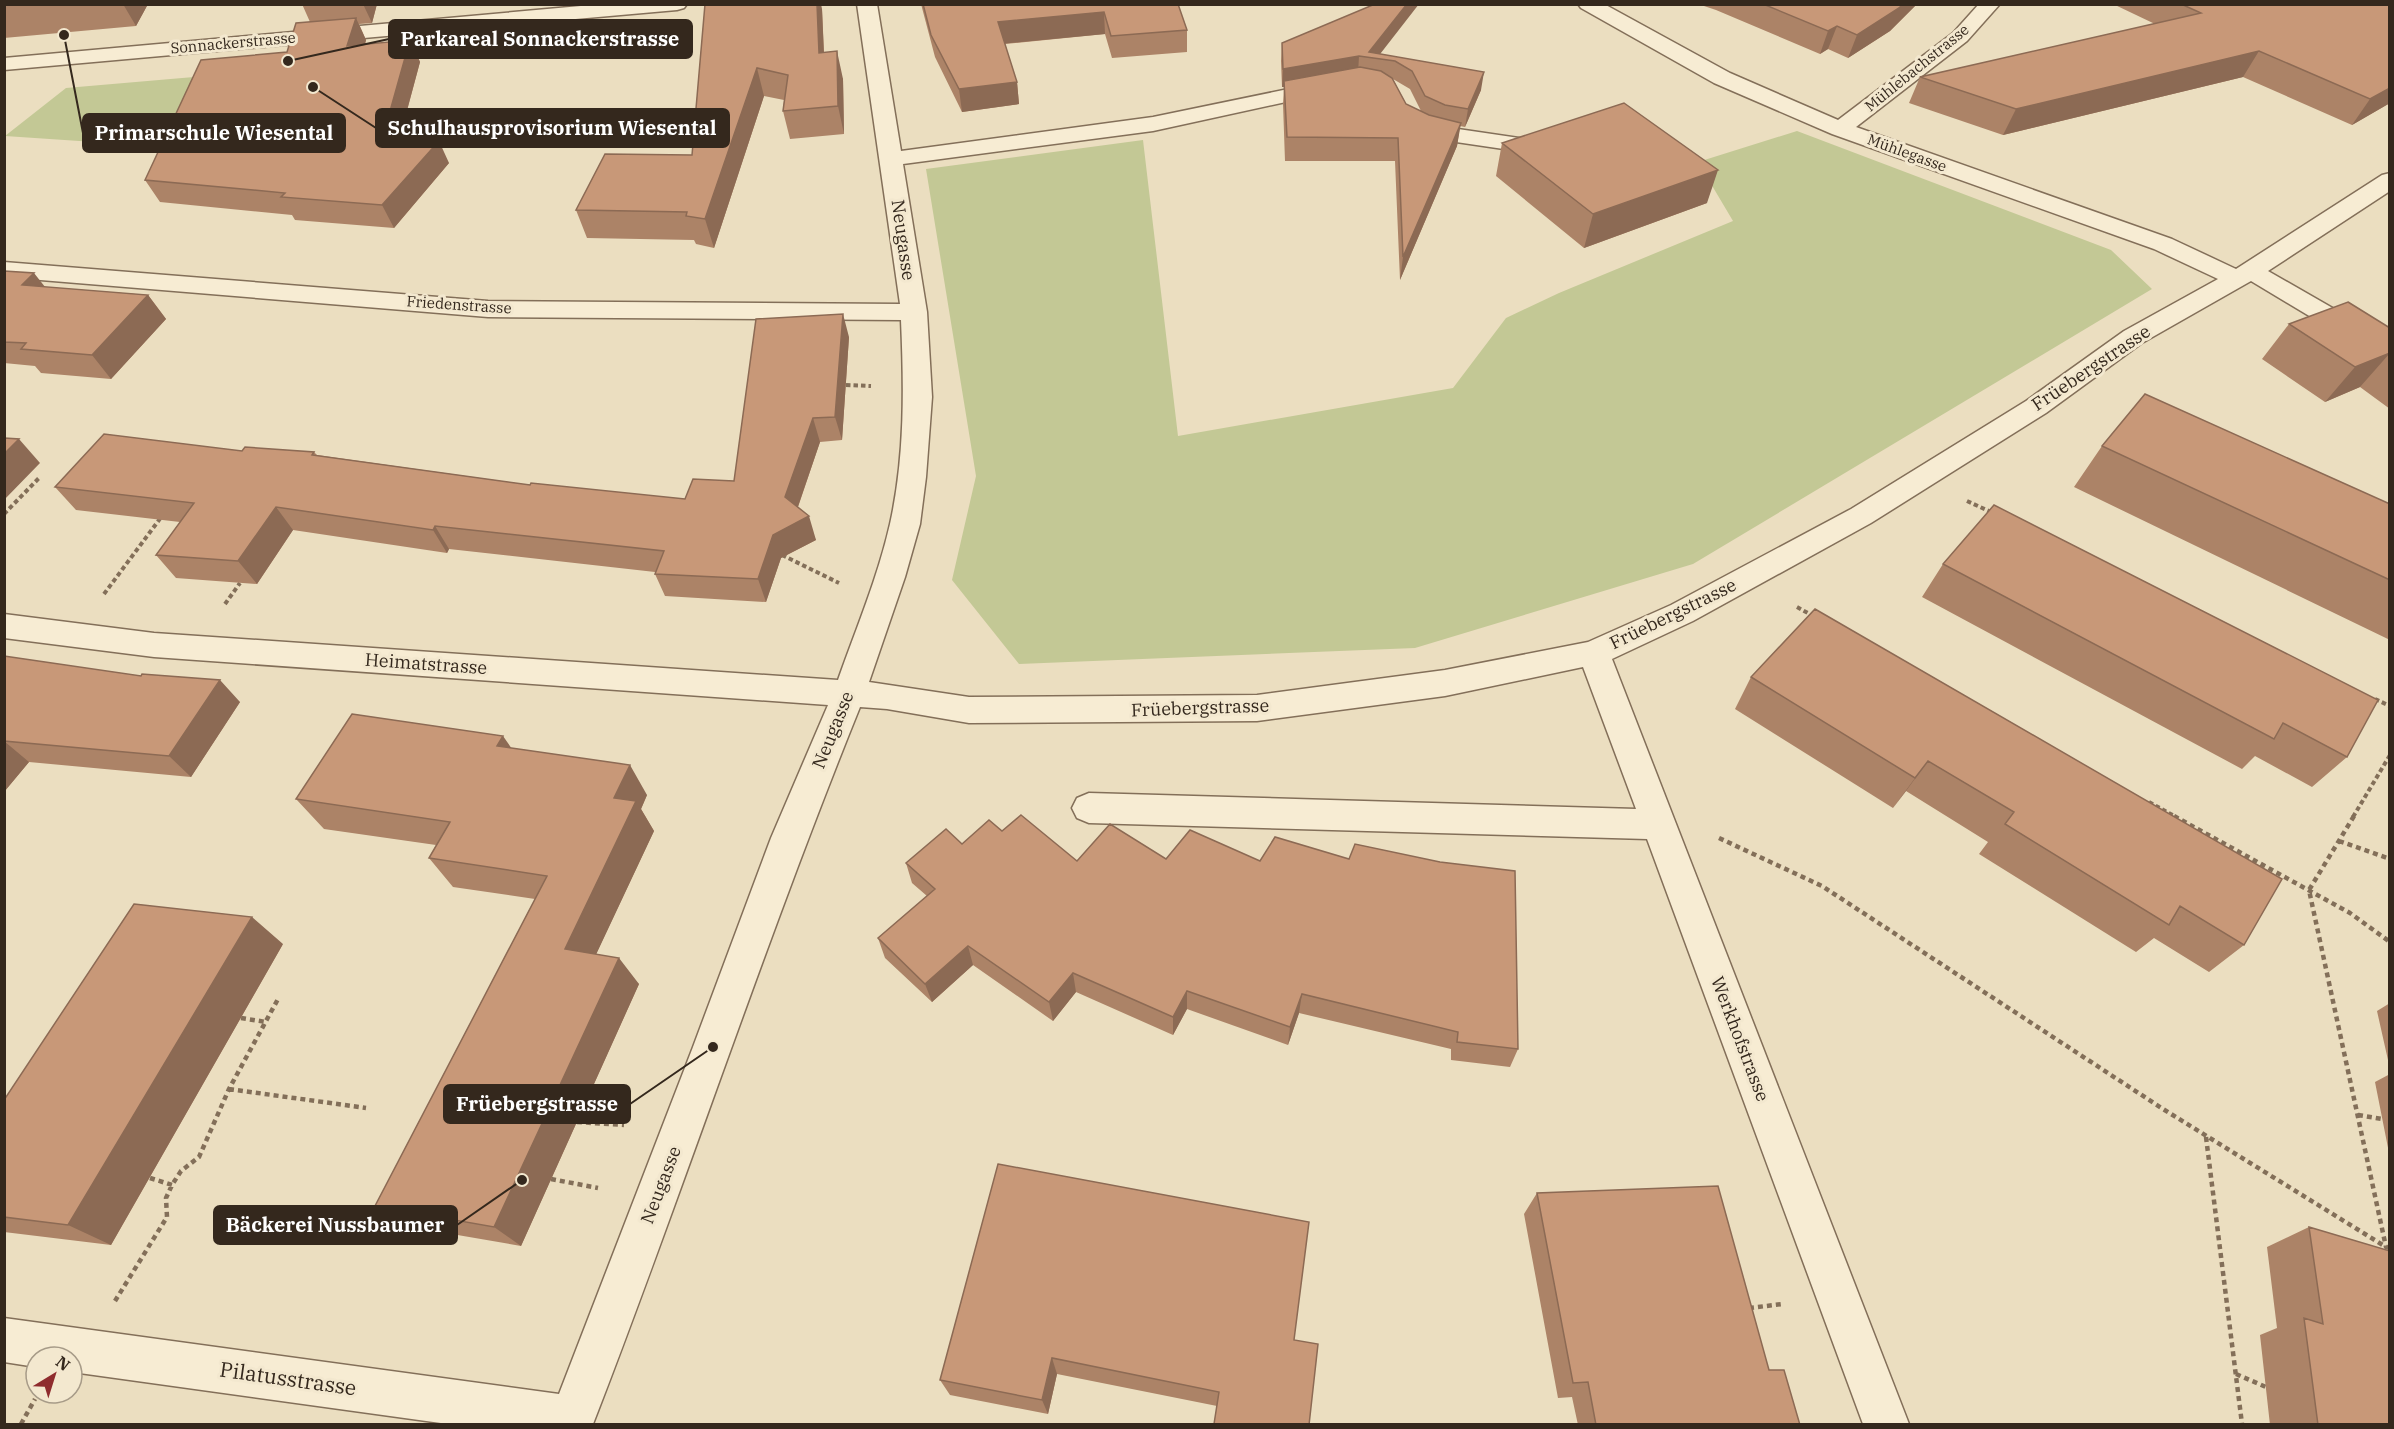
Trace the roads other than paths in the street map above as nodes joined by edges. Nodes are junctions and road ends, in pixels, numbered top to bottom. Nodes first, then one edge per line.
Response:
1 (677, 4) edge
2 (867, 4) edge
3 (1588, 4) edge
4 (1990, 4) edge
5 (4, 64) edge
6 (1348, 84) edge
7 (1404, 104) edge
8 (1840, 129) junction
9 (1524, 145) edge
10 (891, 159) junction
11 (2390, 180) edge
12 (4, 269) edge
13 (2243, 275) junction
14 (914, 312) junction
15 (2390, 353) edge
16 (4, 626) edge
17 (1594, 653) junction
18 (849, 693) junction
19 (1089, 808) dead end
20 (1659, 825) junction
21 (4, 1340) edge
22 (571, 1422) edge
23 (1886, 1425) edge

1 - 5 street, Sonnackerstrasse
2 - 10 street, Neugasse
3 - 8 street, Mühlegasse
4 - 8 street, Mühlebachstrasse
6 - 10 street
7 - 9 street
8 - 13 street, Mühlegasse
10 - 14 street, Neugasse
11 - 13 street, Früebergstrasse
12 - 14 street, Friedenstrasse
13 - 15 street, Mühlegasse
13 - 17 street, Früebergstrasse
14 - 18 street, Neugasse
16 - 18 street, Heimatstrasse
17 - 18 street, Früebergstrasse
17 - 20 street, Werkhofstrasse
18 - 22 street, Neugasse
19 - 20 street
20 - 23 street, Werkhofstrasse
21 - 22 street, Pilatusstrasse

